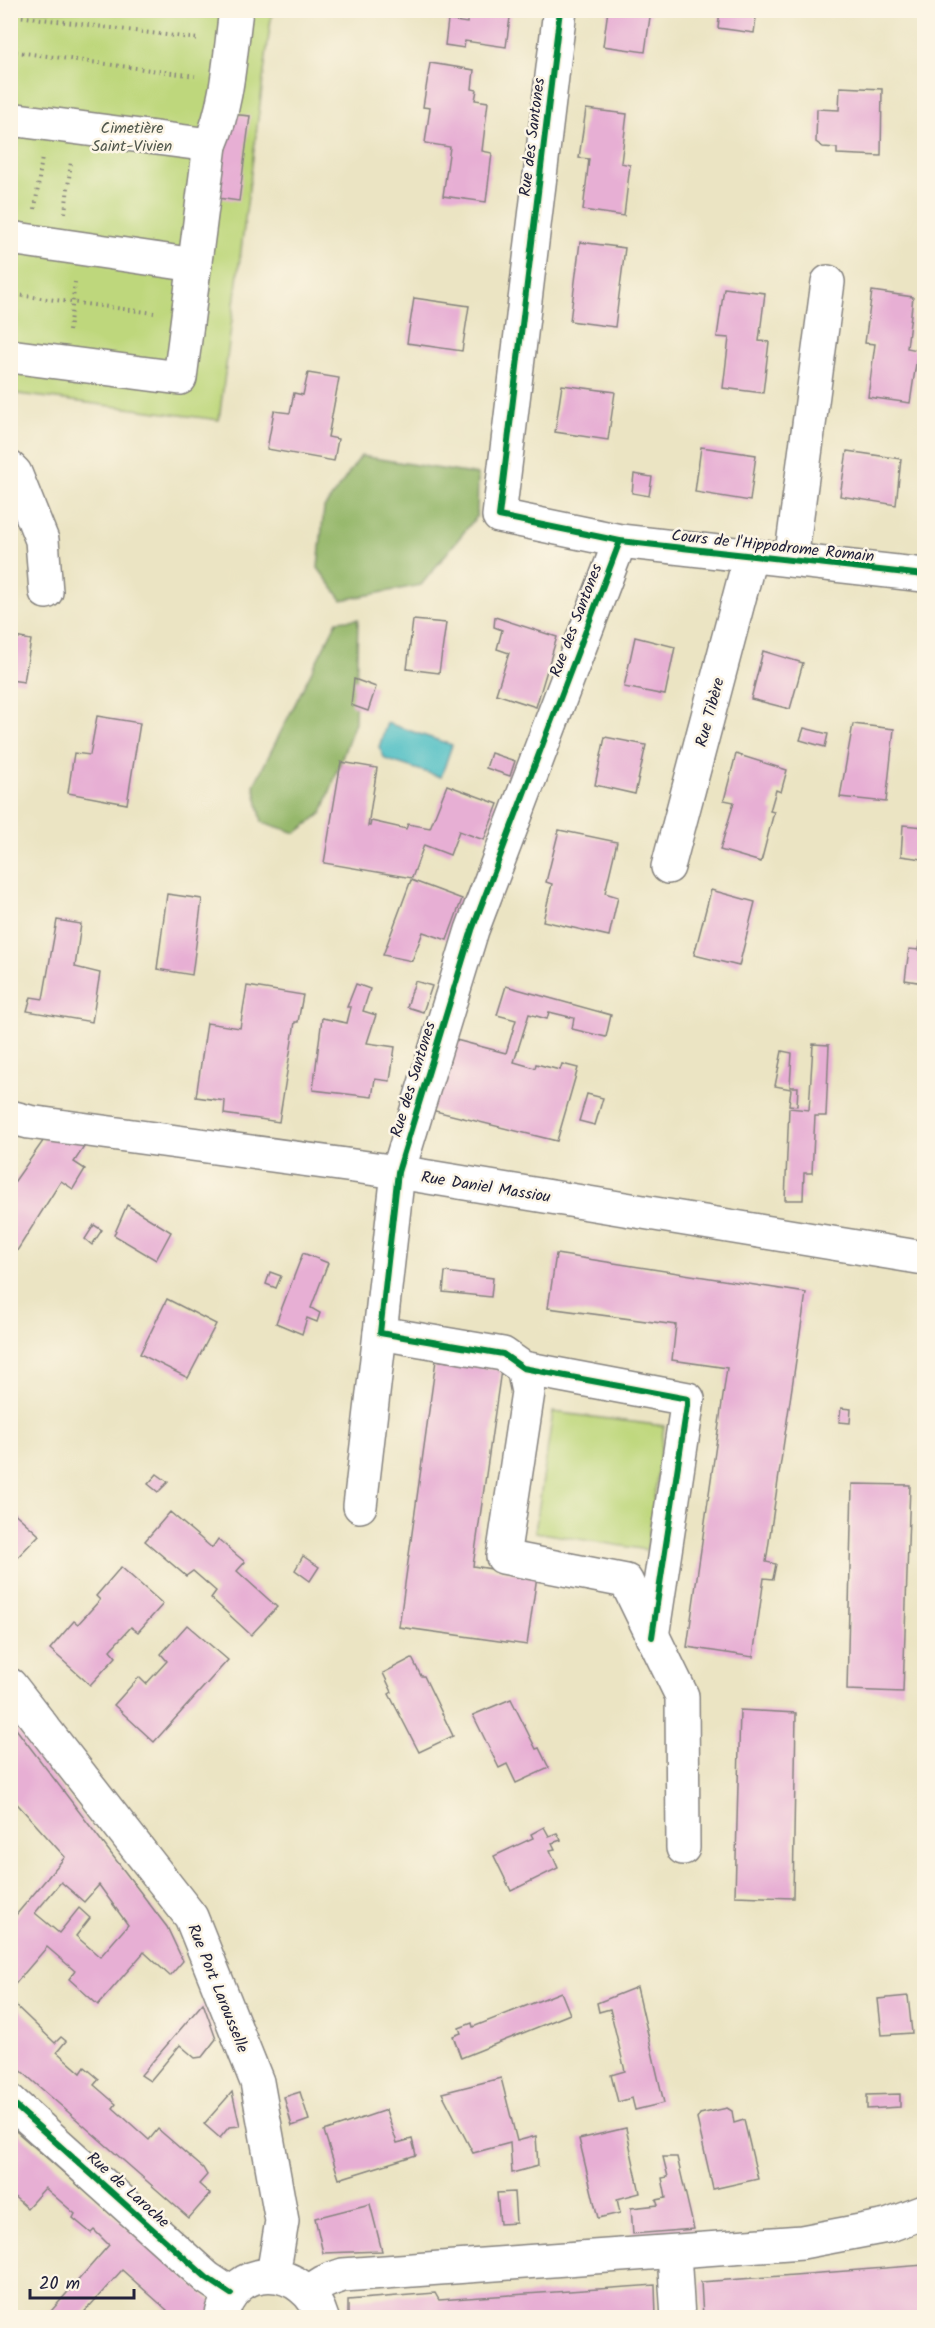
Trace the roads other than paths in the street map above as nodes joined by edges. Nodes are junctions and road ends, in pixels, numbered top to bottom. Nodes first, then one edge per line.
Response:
1 (236, 10) edge
2 (560, 10) edge
3 (10, 119) edge
4 (210, 145) junction
5 (46, 243) edge
6 (195, 265) junction
7 (828, 282) dead end
8 (10, 356) edge
9 (10, 468) edge
10 (620, 541) junction
11 (750, 556) junction
12 (791, 560) junction
13 (924, 574) edge
14 (46, 592) dead end
15 (668, 867) dead end
16 (17, 1128) edge
17 (398, 1172) junction
18 (924, 1258) edge
19 (380, 1333) junction
20 (523, 1368) junction
21 (360, 1506) dead end
22 (652, 1637) junction
23 (10, 1685) edge
24 (683, 1848) dead end
25 (10, 2101) edge
26 (924, 2212) edge
27 (674, 2253) junction
28 (273, 2275) junction
29 (226, 2306) edge
30 (317, 2306) edge
31 (678, 2318) edge

1 - 4 street
2 - 10 street, Rue des Santones
3 - 4 street
4 - 6 street
5 - 6 street
6 - 8 street
7 - 12 street
9 - 14 street
10 - 11 street, Cours de l'Hippodrome Romain
10 - 17 street, Rue des Santones
11 - 12 street, Cours de l'Hippodrome Romain
11 - 15 street, Rue Tibère
12 - 13 street, Cours de l'Hippodrome Romain
16 - 17 street, Rue Daniel Massiou
17 - 18 street, Rue Daniel Massiou
17 - 19 street, Rue des Santones
19 - 20 street
19 - 21 street, Rue des Santones
20 - 22 street
20 - 22 street
22 - 24 street
23 - 28 street, Rue Port Larousselle
25 - 29 street, Rue de Laroche
26 - 27 street
27 - 30 street
27 - 31 street
28 - 29 street
28 - 30 street

